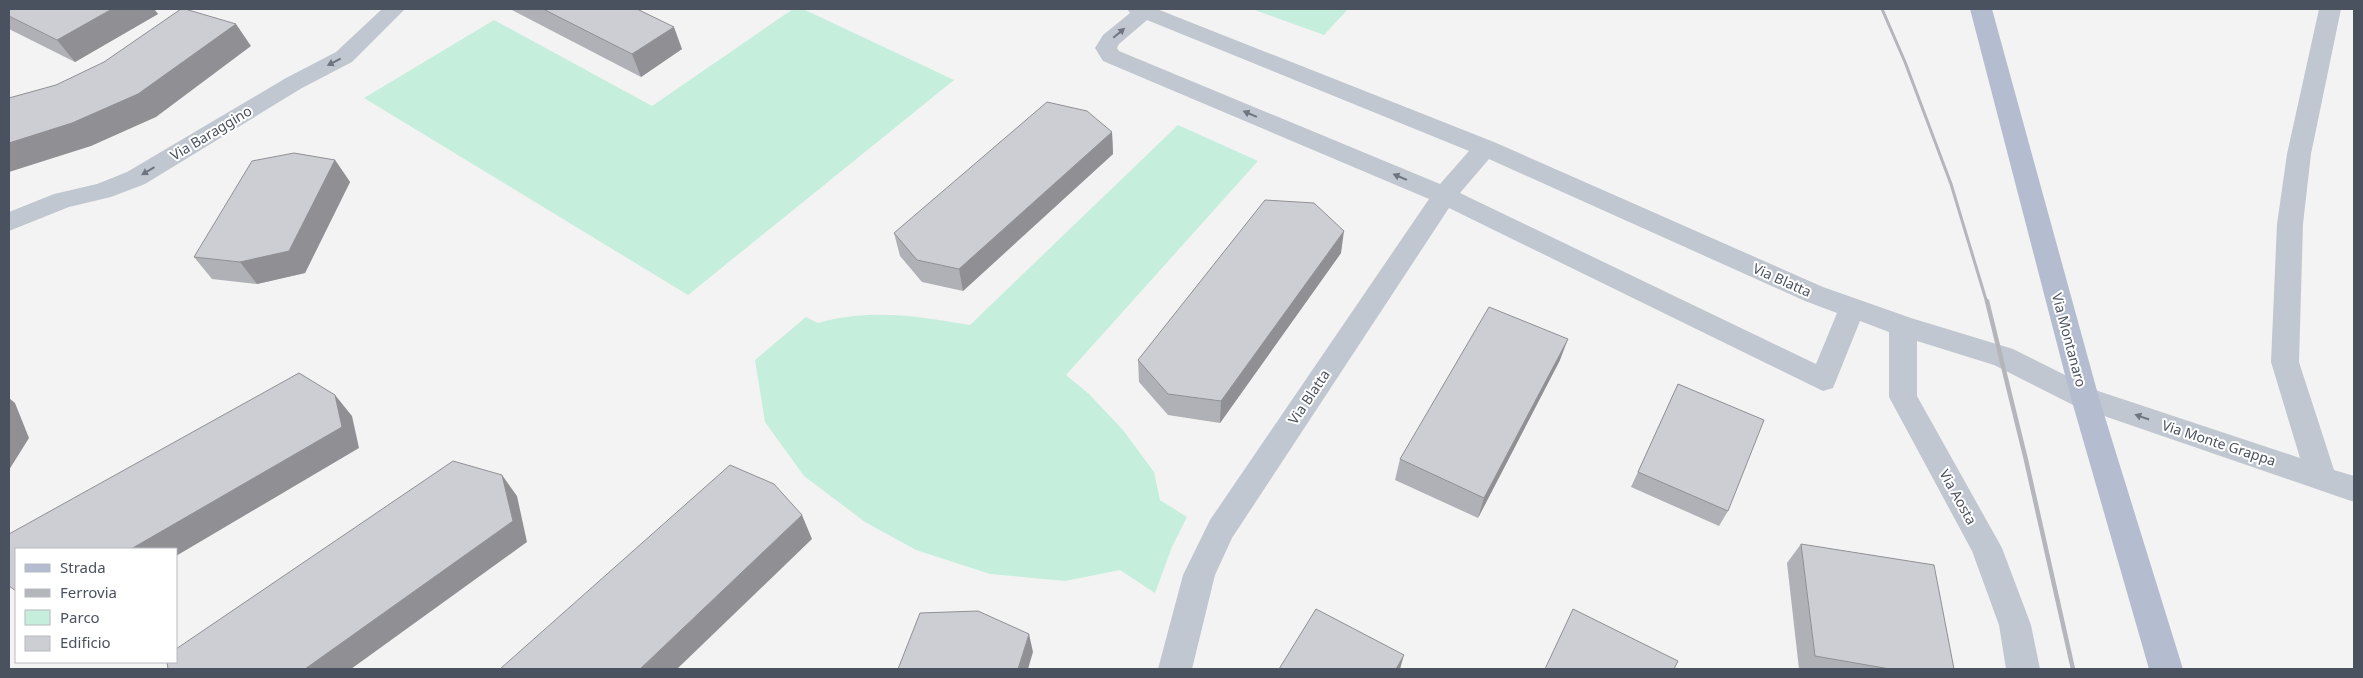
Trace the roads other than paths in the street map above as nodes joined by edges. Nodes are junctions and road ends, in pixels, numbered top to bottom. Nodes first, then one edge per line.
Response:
1 (394, 9) edge
2 (1981, 9) edge
3 (2330, 9) edge
4 (1142, 10) edge
5 (1485, 148) junction
6 (1445, 196) junction
7 (9, 222) edge
8 (1852, 308) junction
9 (1903, 326) junction
10 (2085, 398) junction
11 (2322, 477) junction
12 (2354, 489) edge
13 (1175, 669) edge
14 (2022, 669) edge
15 (2166, 669) edge

1 -> 7 street, Via Baraggino
2 - 10 main road, Via Montanaro
3 - 11 street
4 - 5 street, Via Blatta
6 -> 4 street
5 - 6 street, Via Blatta
5 - 8 street, Via Blatta
6 - 8 street
6 - 13 street, Via Blatta
8 - 9 street, Via Blatta
9 - 10 street, Via Blatta
9 - 14 street, Via Aosta
11 -> 10 street, Via Monte Grappa
10 - 15 main road, Via Montanaro
11 - 12 street, Via Monte Grappa

